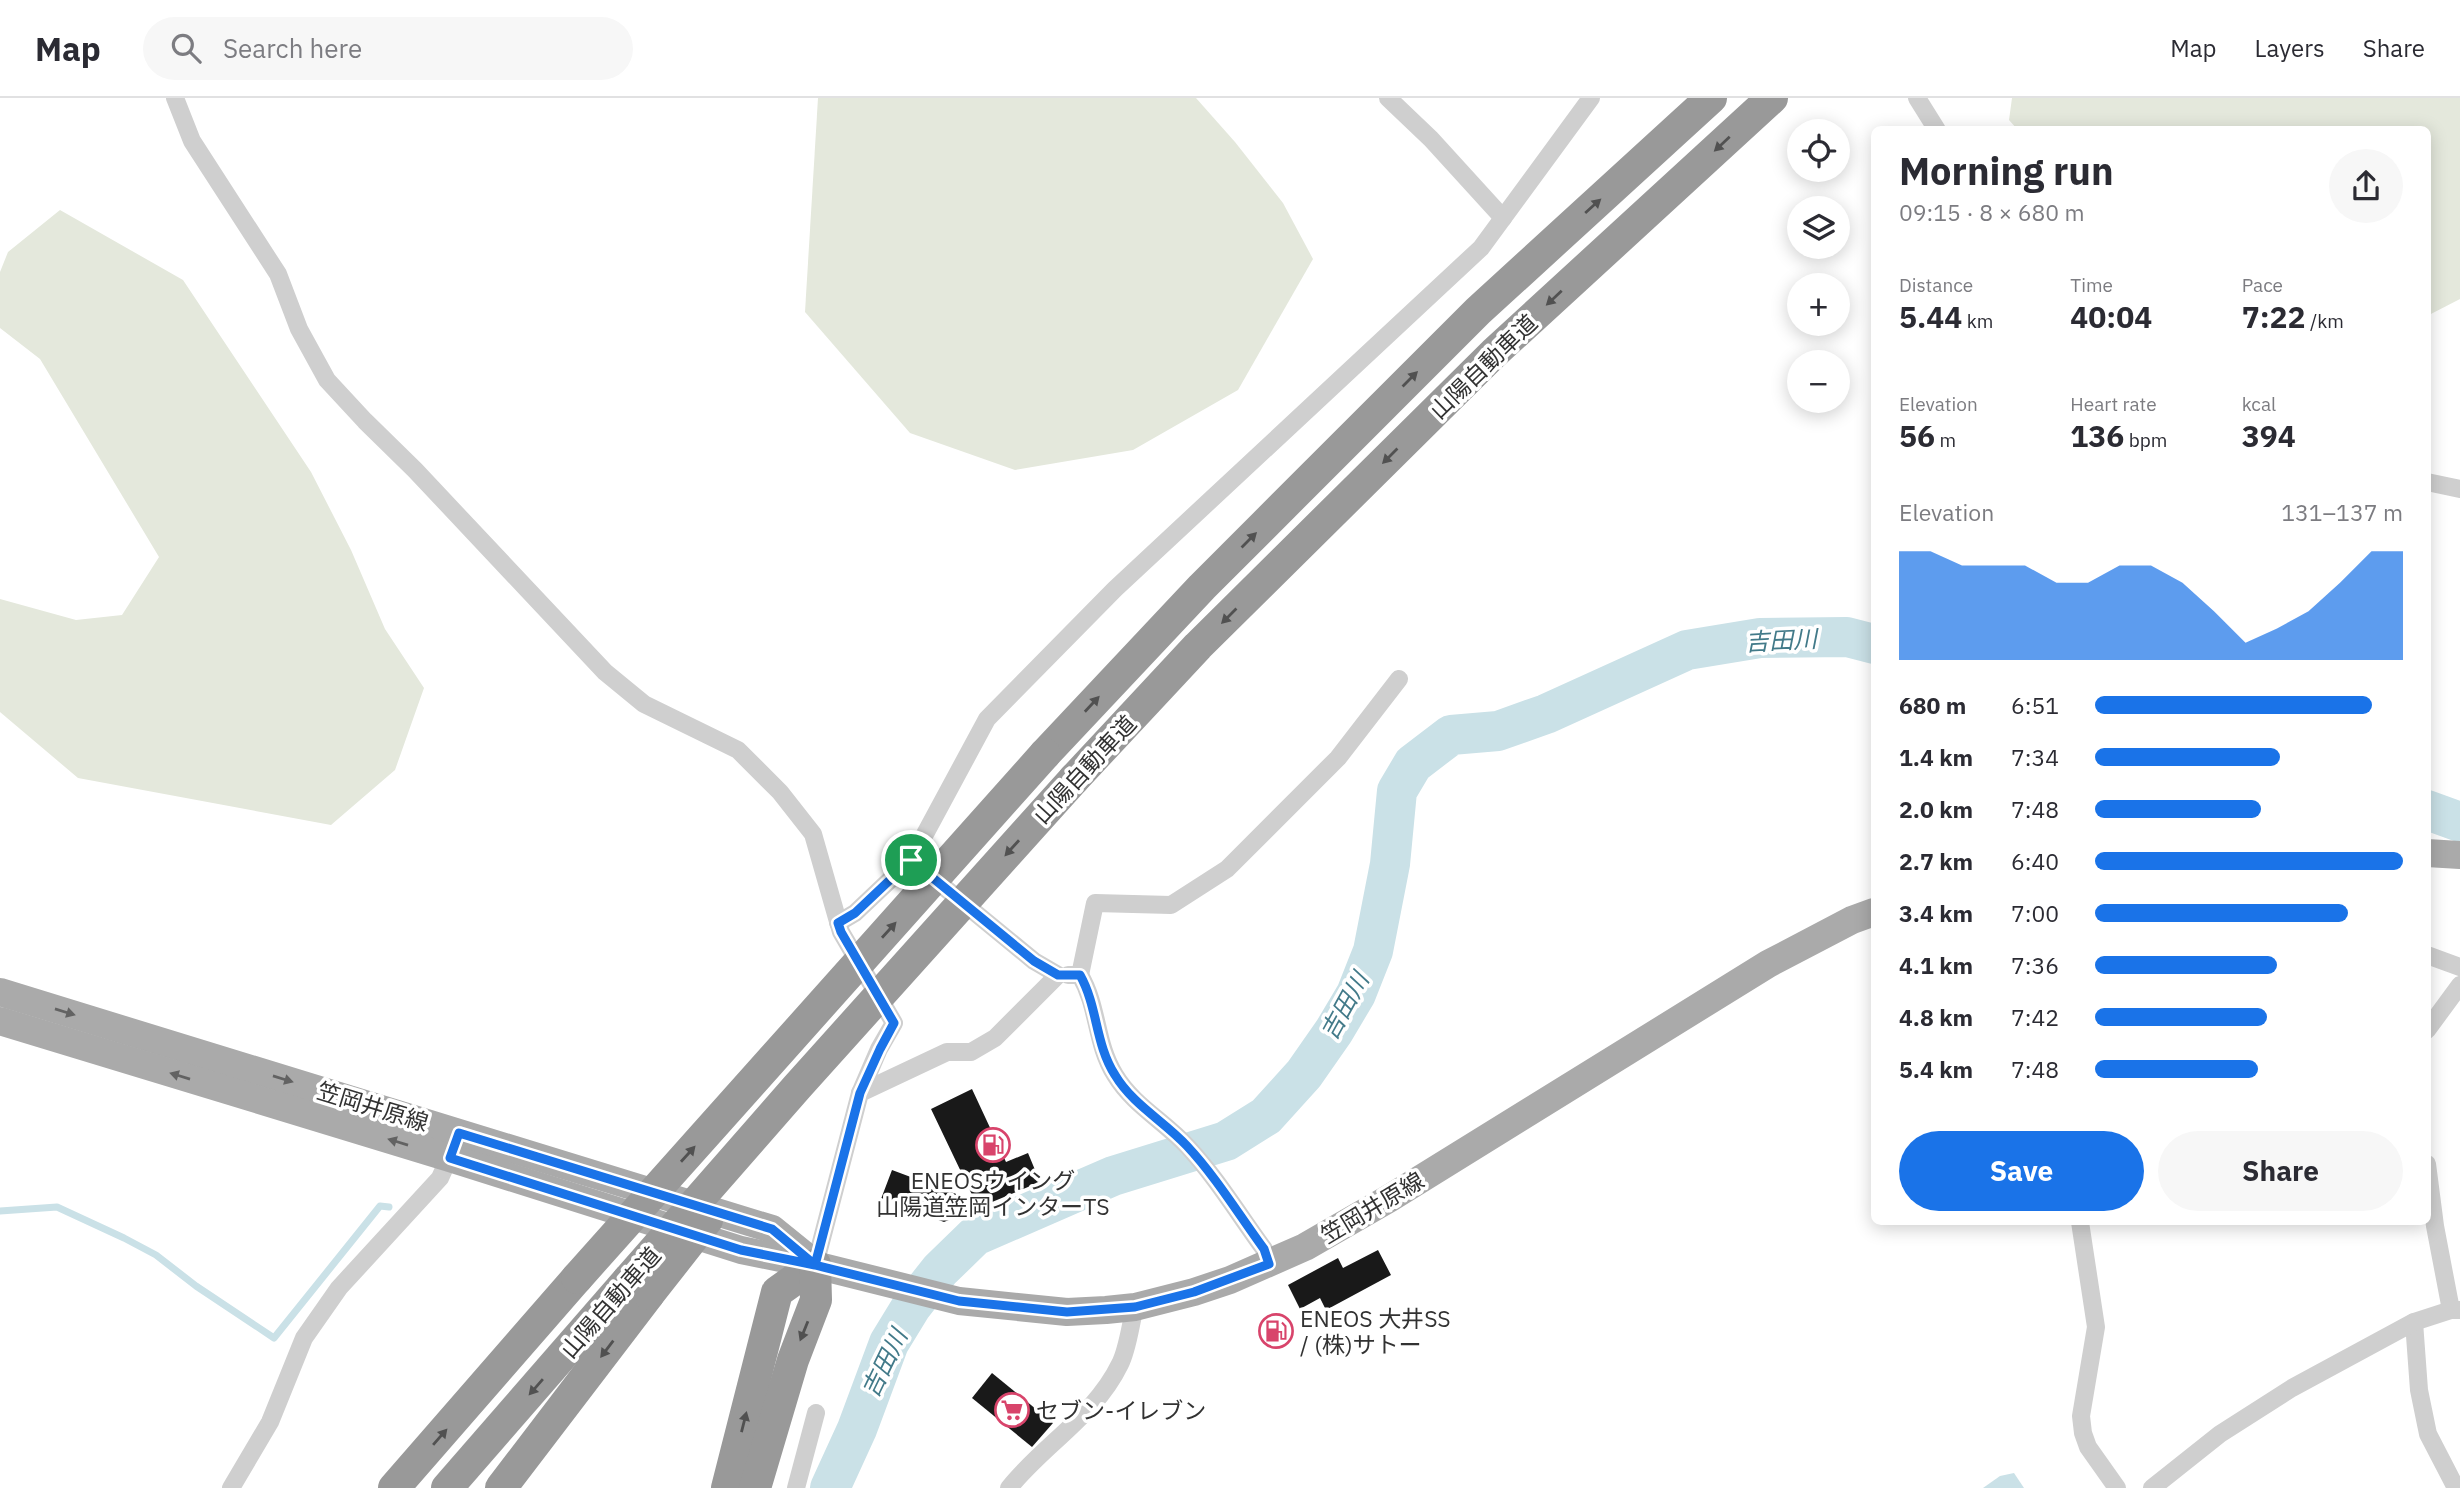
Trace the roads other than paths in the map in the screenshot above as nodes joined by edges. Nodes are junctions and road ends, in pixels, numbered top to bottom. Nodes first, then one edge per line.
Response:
1 (174, 98) edge
2 (1388, 98) edge
3 (1591, 98) edge
4 (1712, 98) edge
5 (1772, 98) edge
6 (1917, 98) edge
7 (1934, 126) edge
8 (1503, 218) junction
9 (2431, 483) edge
10 (2460, 489) edge
11 (1399, 680) dead end
12 (2431, 853) edge
13 (2460, 855) edge
14 (911, 860) junction
15 (1871, 913) edge
16 (838, 923) junction
17 (2431, 956) edge
18 (2460, 967) edge
19 (1058, 975) junction
20 (1080, 975) junction
21 (2460, 985) edge
22 (0, 992) edge
23 (0, 1021) edge
24 (2431, 1025) edge
25 (860, 1093) junction
26 (454, 1145) junction
27 (2431, 1195) edge
28 (2080, 1225) edge
29 (1269, 1264) junction
30 (815, 1265) junction
31 (639, 1287) junction
32 (1135, 1307) junction
33 (2456, 1310) edge
34 (2414, 1322) junction
35 (816, 1413) dead end
36 (231, 1488) edge
37 (394, 1488) edge
38 (447, 1488) edge
39 (501, 1488) edge
40 (727, 1488) edge
41 (755, 1488) edge
42 (796, 1488) edge
43 (1009, 1488) edge
44 (2117, 1488) edge
45 (2152, 1488) edge
46 (2456, 1488) edge

1 - 16 street
2 - 8 street
3 - 8 street
37 -> 4 highway, 山陽自動車道, bridge
5 -> 31 highway, 山陽自動車道, bridge
6 - 7 street
8 - 14 street
9 - 10 street
11 - 20 street
12 - 13 main road
14 - 16 street
14 - 19 street
15 - 29 main road, 笠岡井原線
16 - 25 street
17 - 18 street
19 - 20 street
19 - 25 street
20 - 29 street
21 - 24 street
22 -> 26 main road, 笠岡井原線
26 -> 23 main road, 笠岡井原線
25 - 30 street
26 - 30 main road, 笠岡井原線
26 - 36 street
27 - 33 street
28 - 44 street
29 - 32 main road, 笠岡井原線
30 - 32 main road, 笠岡井原線
40 -> 30 highway
30 -> 41 highway
31 -> 38 highway, 山陽自動車道
31 -> 39 highway
32 - 43 street
33 - 34 street
34 - 45 street
34 - 46 street
35 - 42 street

